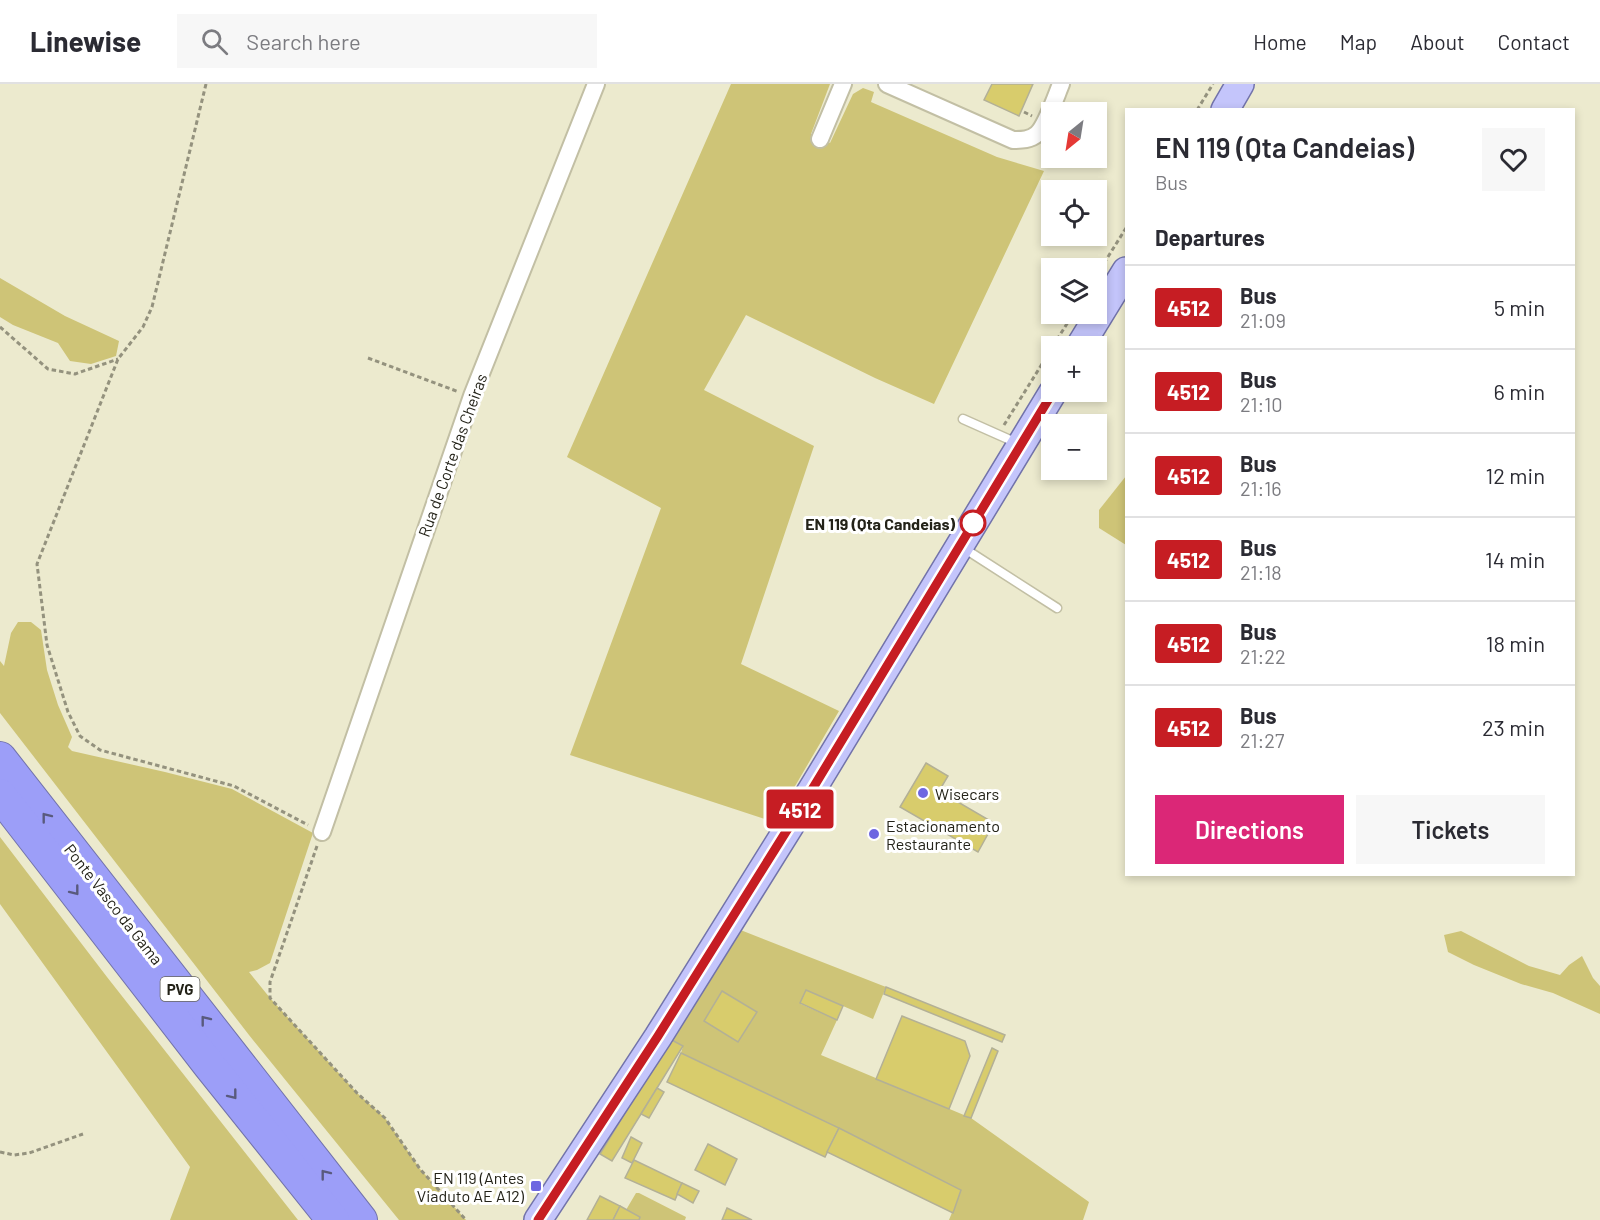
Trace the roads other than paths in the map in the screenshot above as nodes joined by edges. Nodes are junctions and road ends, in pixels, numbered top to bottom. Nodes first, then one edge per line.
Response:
1 (596, 84) edge
2 (843, 84) edge
3 (887, 84) edge
4 (1061, 84) edge
5 (1240, 84) edge
6 (1226, 108) edge
7 (820, 139) dead end
8 (1125, 273) edge
9 (1086, 336) edge
10 (1044, 402) edge
11 (963, 418) dead end
12 (1009, 440) junction
13 (959, 545) junction
14 (1057, 608) dead end
15 (0, 758) edge
16 (0, 795) edge
17 (322, 832) road end
18 (540, 1219) edge
19 (333, 1220) edge
20 (361, 1220) edge

1 - 17 street, Rua de Corte das Cheiras
2 - 7 street
3 - 4 street
5 - 6 main road
8 - 9 main road
10 - 12 main road
11 - 12 lane
12 - 13 main road
13 - 14 lane
13 - 18 main road
20 -> 15 highway, Ponte Vasco da Gama / PVG
16 -> 19 highway, Ponte Vasco da Gama / PVG

